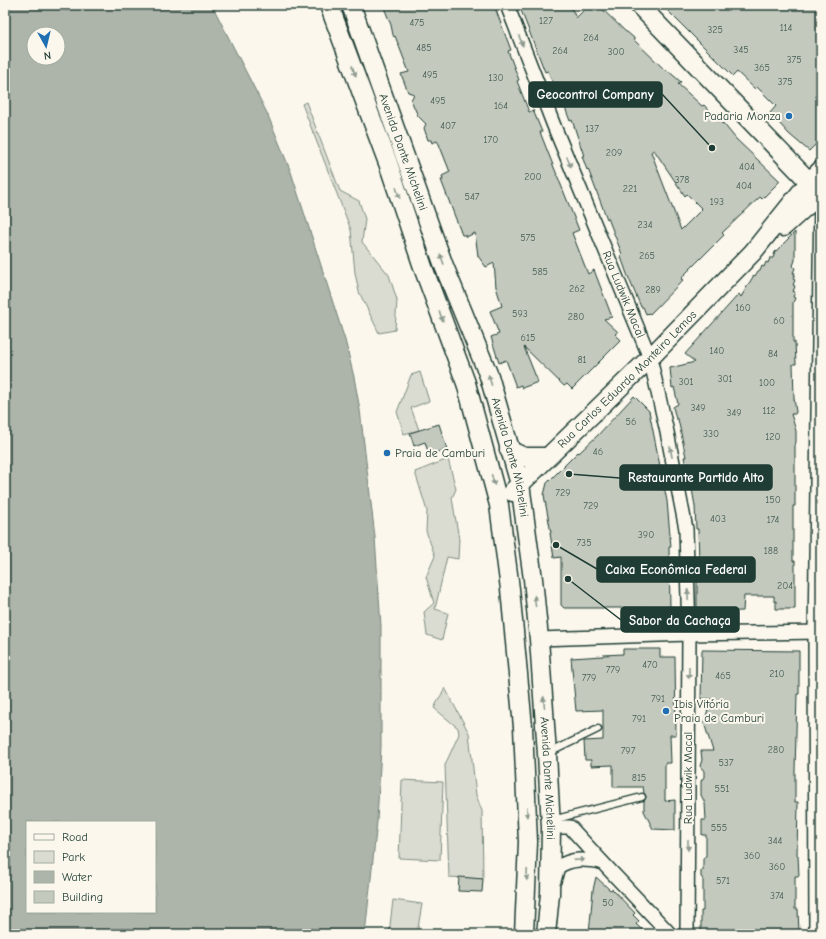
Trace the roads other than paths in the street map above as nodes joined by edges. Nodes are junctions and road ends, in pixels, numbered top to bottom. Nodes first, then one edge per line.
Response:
1 (329, 5) edge
2 (351, 5) edge
3 (507, 5) edge
4 (639, 5) edge
5 (819, 183) edge
6 (795, 218) junction
7 (820, 227) edge
8 (753, 252) junction
9 (650, 358) junction
10 (509, 450) junction
11 (547, 457) junction
12 (520, 484) junction
13 (499, 505) junction
14 (818, 632) edge
15 (689, 634) junction
16 (539, 639) junction
17 (598, 729) dead end
18 (547, 754) junction
19 (642, 797) dead end
20 (550, 824) junction
21 (602, 862) junction
22 (550, 894) junction
23 (524, 934) edge
24 (546, 934) edge
25 (670, 934) edge
26 (687, 934) edge
27 (816, 934) edge

1 -> 13 main road, Avenida Dante Michelini
10 -> 2 main road, Avenida Dante Michelini
3 -> 9 street, Rua Ludwik Macal
4 - 5 main road
5 - 6 main road, Rua Carlos Eduardo Monteiro Lemos
5 - 7 street
5 - 8 main road, Rua Carlos Eduardo Monteiro Lemos
6 - 7 street
6 - 8 main road, Rua Carlos Eduardo Monteiro Lemos
7 - 14 street
8 - 9 main road, Rua Carlos Eduardo Monteiro Lemos
9 - 11 main road, Rua Carlos Eduardo Monteiro Lemos
15 -> 9 street, Rua Ludwik Macal
10 - 11 main road
10 - 12 main road, Avenida Dante Michelini
11 - 12 main road, Rua Carlos Eduardo Monteiro Lemos
12 - 13 main road, Rua Carlos Eduardo Monteiro Lemos
16 -> 12 main road, Avenida Dante Michelini
13 -> 23 main road, Avenida Dante Michelini
14 - 15 street
14 - 27 street
15 - 16 street
15 -> 26 street, Rua Ludwik Macal
18 -> 16 main road, Avenida Dante Michelini
17 - 18 lane
18 - 20 main road, Avenida Dante Michelini
19 - 20 lane
20 - 21 street
20 - 22 main road, Avenida Dante Michelini
22 -> 21 street
21 - 25 street
22 - 24 main road, Avenida Dante Michelini

